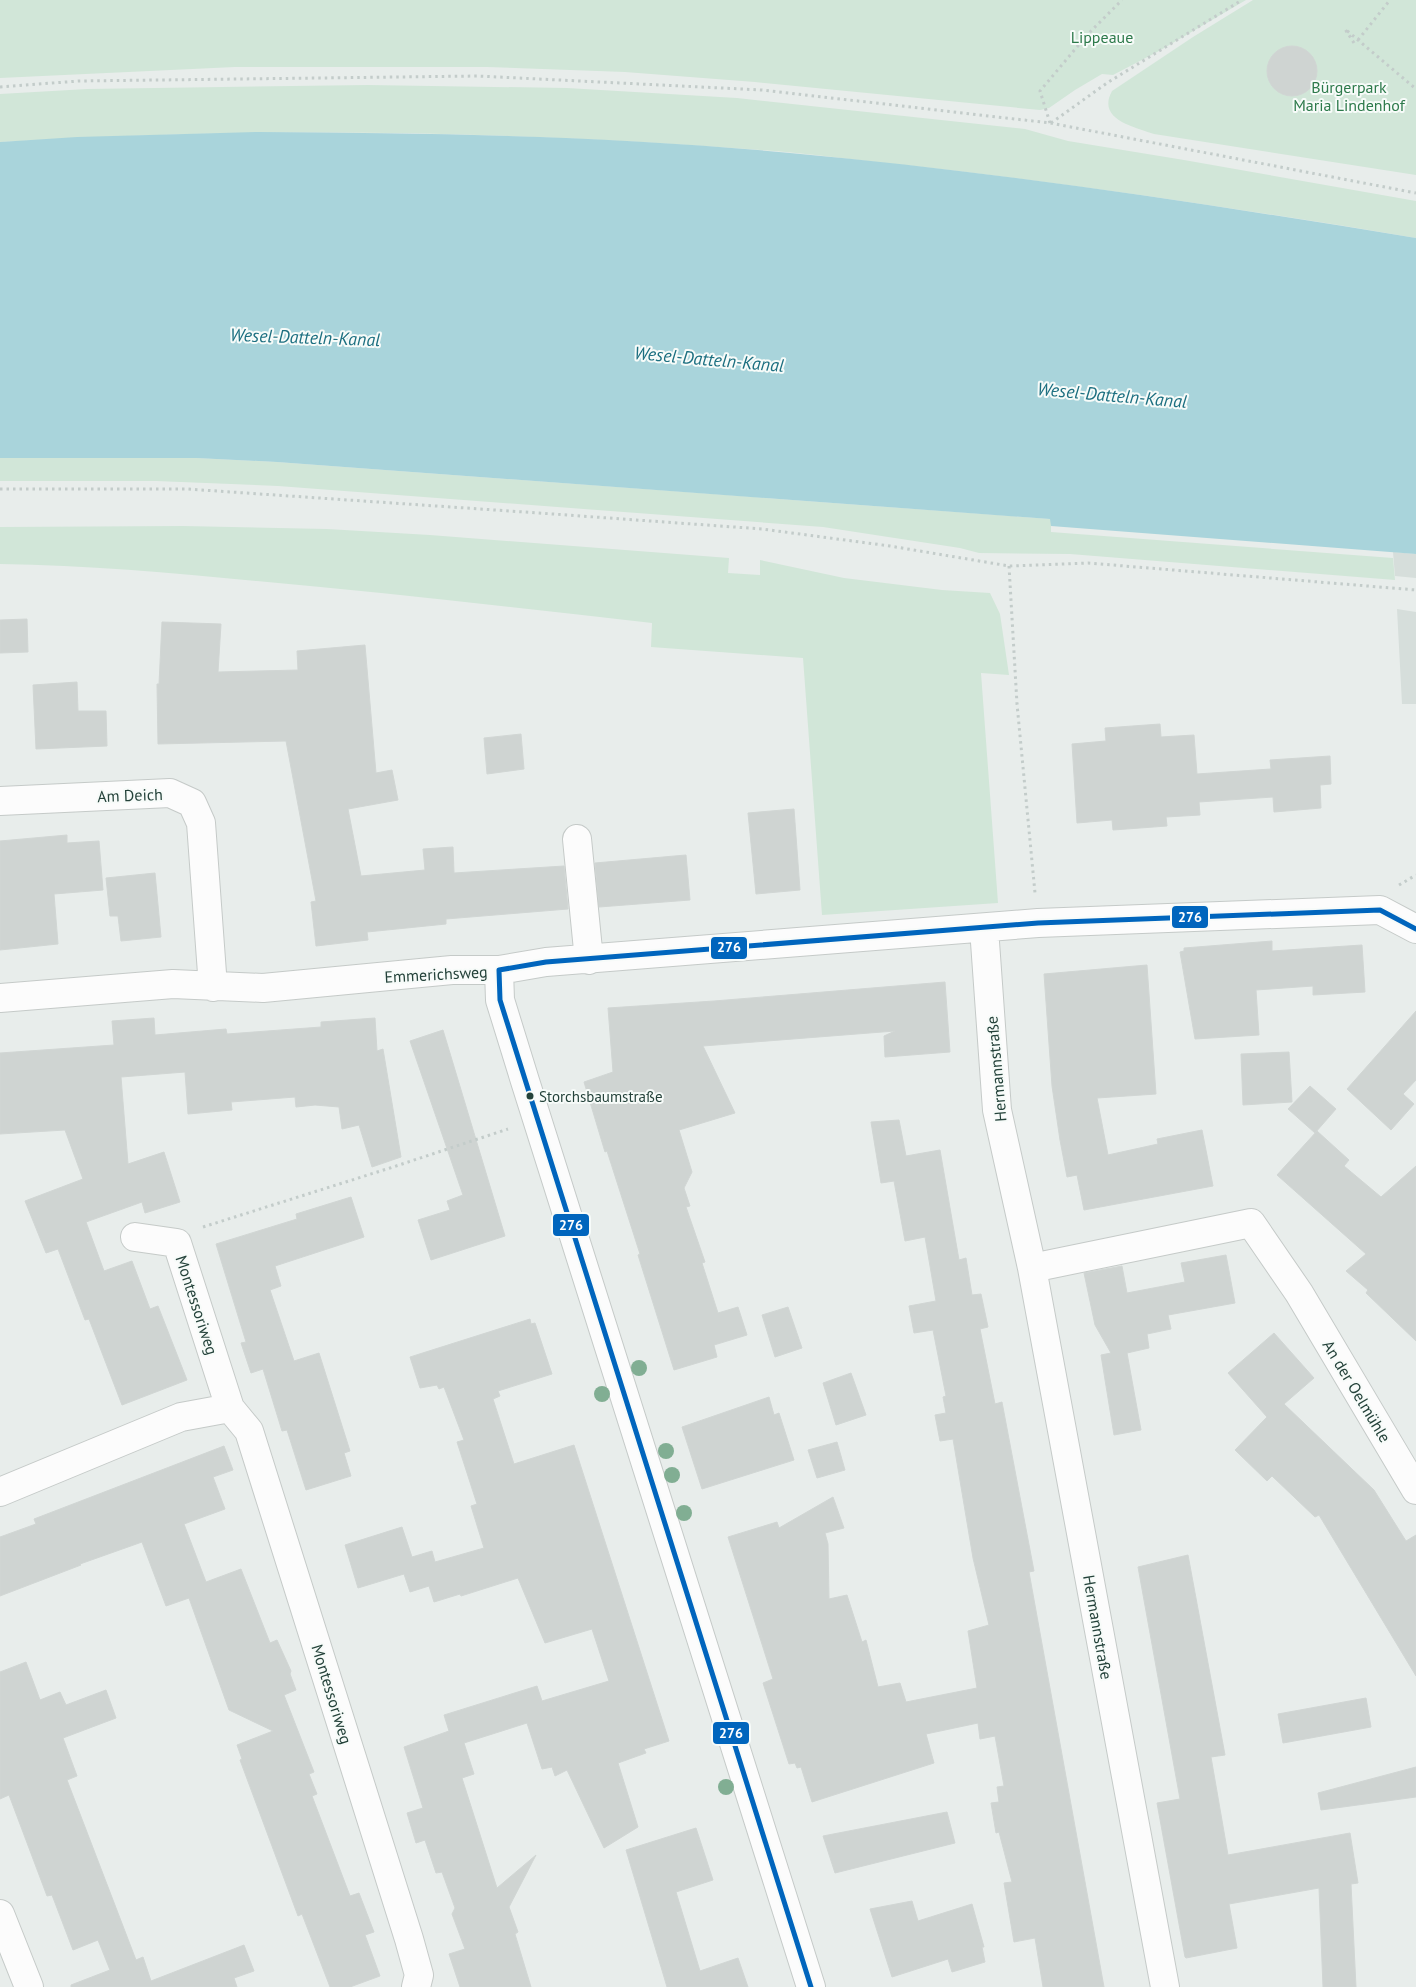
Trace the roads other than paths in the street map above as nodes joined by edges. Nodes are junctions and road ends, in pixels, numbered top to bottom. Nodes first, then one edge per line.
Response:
1 (0, 801) edge
2 (577, 839) dead end
3 (984, 928) junction
4 (1416, 929) edge
5 (588, 960) junction
6 (499, 970) junction
7 (212, 987) junction
8 (0, 998) edge
9 (135, 1237) dead end
10 (1032, 1268) junction
11 (230, 1408) junction
12 (1416, 1490) edge
13 (0, 1492) edge
14 (0, 1914) edge
15 (28, 1987) edge
16 (416, 1987) edge
17 (811, 1987) edge
18 (1165, 1987) edge

1 - 7 street, Am Deich
2 - 5 street
3 - 4 street, Emmerichsweg
3 - 5 street, Emmerichsweg
3 - 10 street, Hermannstraße
5 - 6 street, Emmerichsweg
6 - 7 street, Emmerichsweg
6 - 17 street
7 - 8 street, Emmerichsweg
9 - 11 street, Montessoriweg
10 - 12 street, An der Oelmühle
10 - 18 street, Hermannstraße
11 - 13 street
11 - 16 street, Montessoriweg
14 - 15 street

